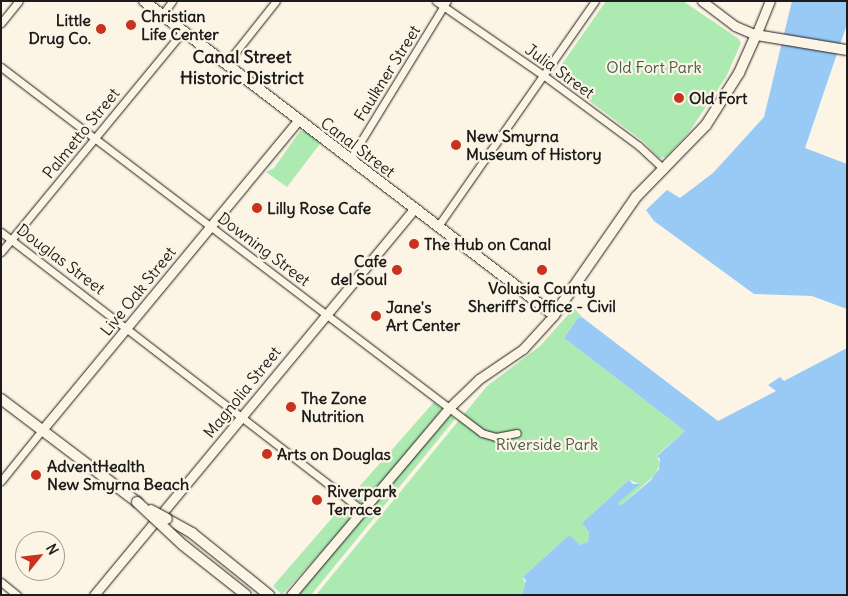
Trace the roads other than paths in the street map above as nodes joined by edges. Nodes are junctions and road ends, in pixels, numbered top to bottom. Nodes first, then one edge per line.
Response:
1 (19, 1) edge
2 (144, 1) edge
3 (172, 1) edge
4 (276, 1) edge
5 (436, 1) edge
6 (595, 1) edge
7 (702, 1) edge
8 (770, 1) edge
9 (445, 4) edge
10 (162, 15) junction
11 (1, 23) edge
12 (183, 31) junction
13 (756, 35) junction
14 (847, 50) edge
15 (226, 64) junction
16 (1, 67) edge
17 (543, 75) junction
18 (298, 120) junction
19 (95, 137) junction
20 (350, 159) junction
21 (664, 170) junction
22 (414, 209) junction
23 (210, 226) junction
24 (438, 226) junction
25 (1, 232) edge
26 (12, 240) junction
27 (1, 252) edge
28 (326, 313) junction
29 (554, 316) junction
30 (128, 327) junction
31 (1, 398) edge
32 (449, 408) junction
33 (242, 416) junction
34 (42, 430) junction
35 (517, 433) dead end
36 (1, 481) edge
37 (138, 502) junction
38 (364, 512) junction
39 (1, 582) edge
40 (17, 595) edge
41 (94, 595) edge
42 (246, 595) edge
43 (269, 595) edge
44 (291, 595) edge

1 - 11 street
2 - 10 main road, Canal Street
3 - 10 street
4 - 15 street
5 - 9 street, Julia Street
6 - 17 street
7 - 13 street
8 - 13 street
9 - 17 street, Julia Street
9 - 20 street, Faulkner Street
10 - 12 main road, Canal Street
12 - 15 main road, Canal Street
12 - 19 street, Palmetto Street
13 - 14 main road
13 - 21 main road
15 - 18 main road, Canal Street
16 - 19 street, Downing Street
17 - 21 street, Julia Street
17 - 24 street
18 - 20 main road, Canal Street
18 - 23 street, Live Oak Street
19 - 23 street, Downing Street
19 - 26 street, Palmetto Street
20 - 22 main road, Canal Street
21 - 29 main road
22 - 24 main road, Canal Street
22 - 28 street, Magnolia Street
23 - 28 street, Downing Street
23 - 30 street, Live Oak Street
24 - 29 main road, Canal Street
25 - 26 street, Douglas Street
26 - 27 street, Palmetto Street
26 - 30 street, Douglas Street
28 - 32 street, Downing Street
28 - 33 street, Magnolia Street
29 - 32 street
30 - 33 street, Douglas Street
30 - 34 street, Live Oak Street
31 - 34 main road
32 - 35 street, Downing Street
32 - 38 street
33 - 38 street, Douglas Street
33 - 41 street, Magnolia Street
34 - 36 street, Live Oak Street
34 - 37 main road
37 - 42 main road, bridge
37 - 43 main road, bridge
38 - 44 street
39 - 40 street

